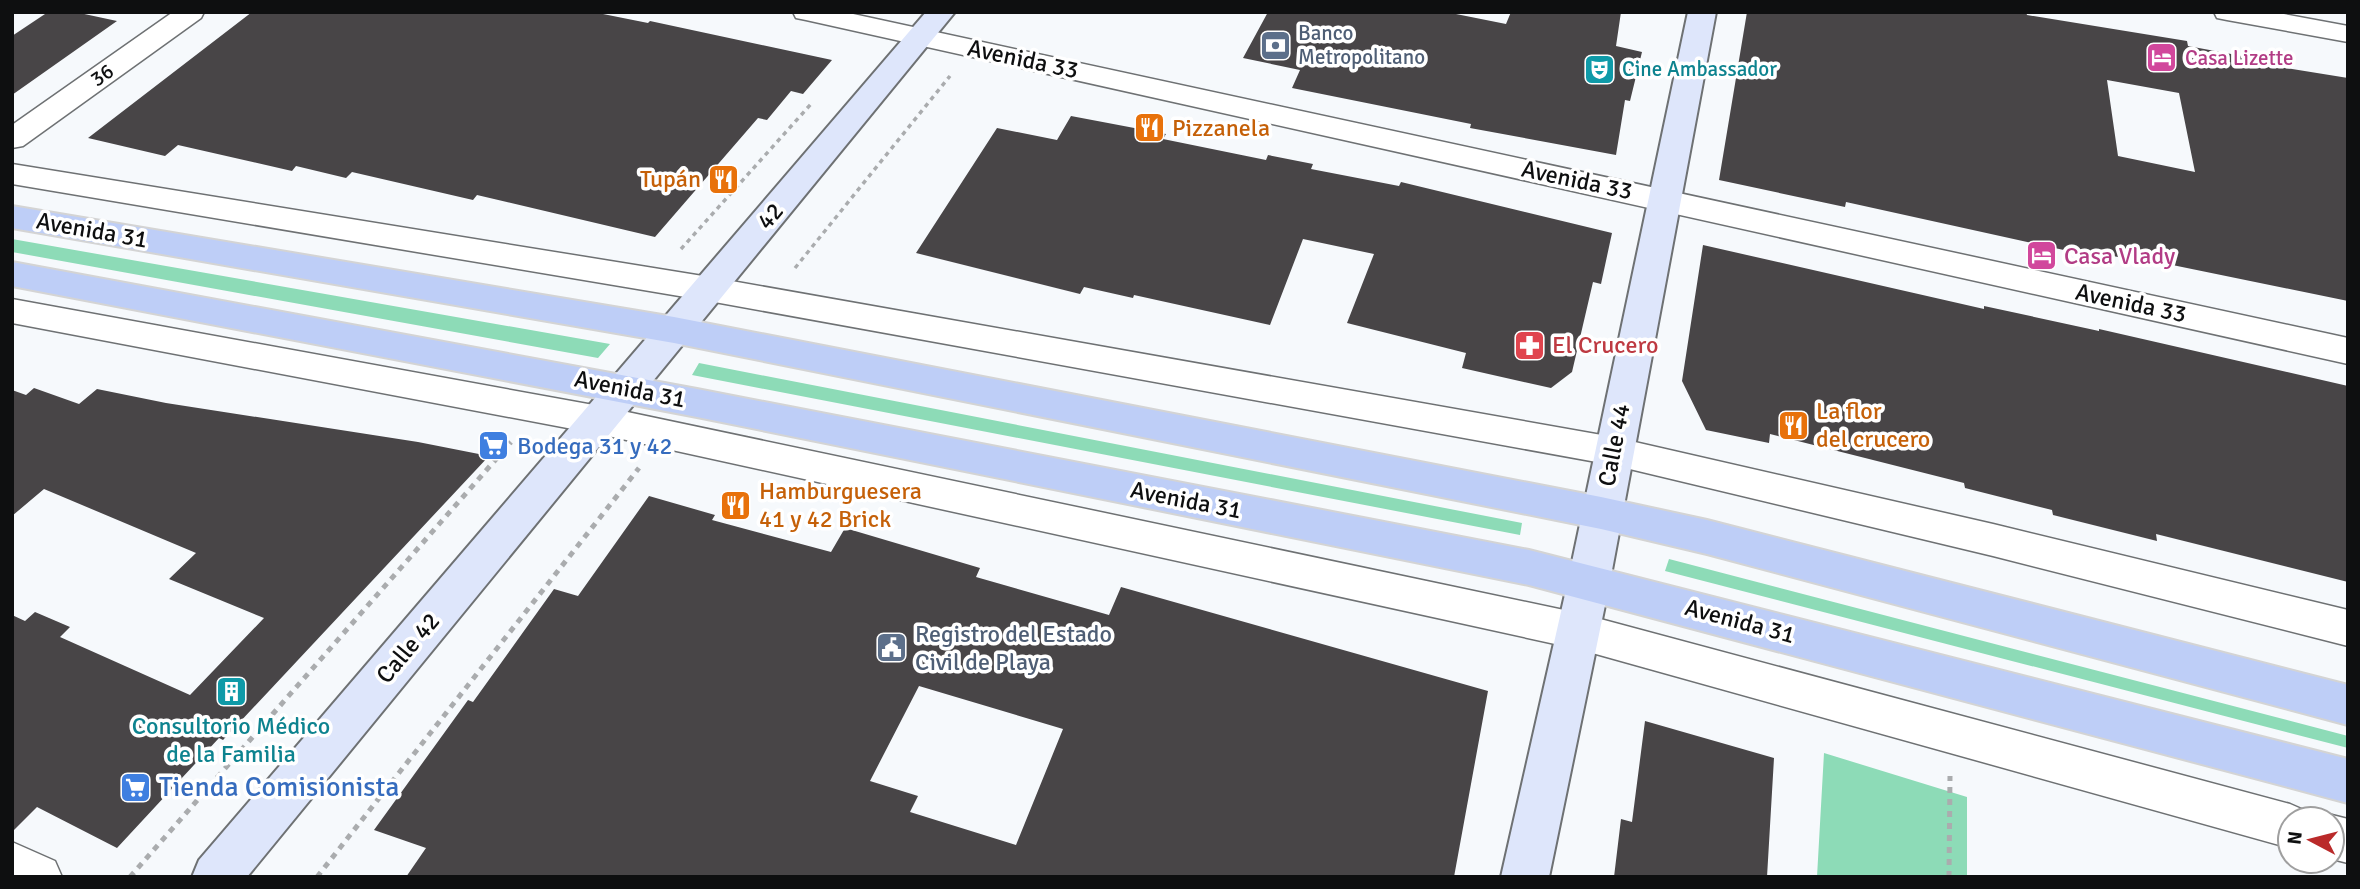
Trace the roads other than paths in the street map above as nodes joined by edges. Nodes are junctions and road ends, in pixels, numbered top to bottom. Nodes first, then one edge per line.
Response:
1 (191, 12) edge
2 (806, 12) edge
3 (941, 12) edge
4 (1702, 12) edge
5 (2227, 12) edge
6 (2348, 34) edge
7 (920, 37) junction
8 (12, 139) edge
9 (12, 174) edge
10 (1664, 199) junction
11 (12, 217) edge
12 (12, 274) edge
13 (709, 289) junction
14 (12, 311) edge
15 (674, 330) junction
16 (2348, 351) edge
17 (613, 403) junction
18 (1613, 452) junction
19 (1601, 513) junction
20 (1589, 581) junction
21 (2348, 628) edge
22 (1577, 631) junction
23 (2348, 705) edge
24 (2348, 781) edge
25 (2276, 821) edge
26 (12, 865) edge
27 (39, 877) edge
28 (216, 877) edge
29 (1525, 877) edge

1 - 8 street, 36
2 - 7 street, Avenida 33
3 - 7 street, 42
4 - 10 street, Calle 44
5 - 6 street
7 - 10 street, Avenida 33
7 - 13 street, 42
9 - 13 street, Avenida 31
10 - 16 street, Avenida 33
10 - 18 street, Calle 44
11 - 15 main road, Avenida 31
12 - 17 main road, Avenida 31
13 - 15 street, 42
13 - 18 street, Avenida 31
14 - 17 street, Avenida 31
15 - 17 street, 42
15 - 19 main road, Avenida 31
17 - 20 main road, Avenida 31
17 - 22 street, Avenida 31
17 - 28 street, Calle 42
18 - 19 street, Calle 44
18 - 21 street, Avenida 31
19 - 20 street, Calle 44
19 - 23 main road, Avenida 31
20 - 22 street, Calle 44
20 - 24 main road, Avenida 31
22 - 25 street, Avenida 31
22 - 29 street, Calle 44
26 - 27 street

